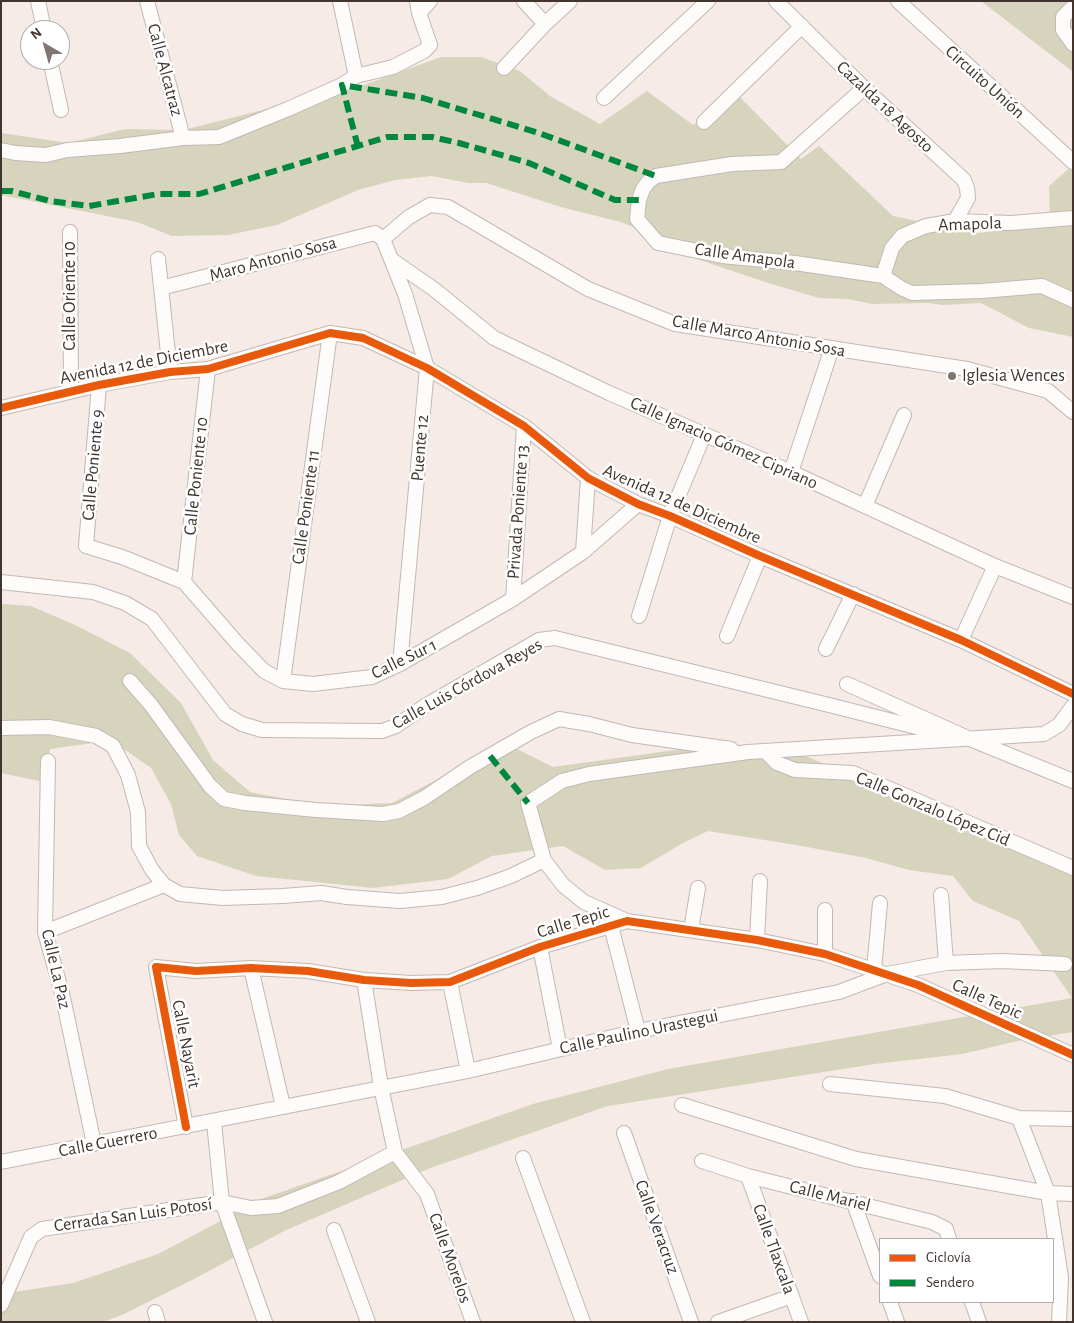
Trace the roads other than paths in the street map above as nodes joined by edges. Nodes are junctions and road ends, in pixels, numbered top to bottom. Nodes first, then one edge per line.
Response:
1 (38, 1) edge
2 (147, 1) edge
3 (340, 1) edge
4 (430, 1) edge
5 (524, 1) edge
6 (570, 1) edge
7 (708, 1) edge
8 (776, 1) edge
9 (898, 1) edge
10 (418, 7) edge
11 (1073, 7) edge
12 (42, 20) edge
13 (545, 24) junction
14 (802, 26) junction
15 (1073, 44) edge
16 (504, 68) dead end
17 (52, 70) edge
18 (356, 76) junction
19 (864, 88) junction
20 (604, 98) dead end
21 (61, 110) dead end
22 (704, 122) dead end
23 (183, 138) junction
24 (1, 150) edge
25 (1073, 162) edge
26 (1073, 218) edge
27 (955, 221) junction
28 (70, 232) dead end
29 (383, 239) junction
30 (158, 259) dead end
31 (392, 260) junction
32 (885, 270) junction
33 (161, 288) junction
34 (1073, 300) edge
35 (330, 333) junction
36 (832, 348) junction
37 (427, 368) junction
38 (208, 369) junction
39 (170, 372) junction
40 (99, 385) junction
41 (71, 390) junction
42 (1, 408) edge
43 (1073, 412) edge
44 (904, 415) dead end
45 (524, 426) junction
46 (704, 435) junction
47 (791, 472) junction
48 (588, 478) junction
49 (638, 504) junction
50 (865, 506) junction
51 (670, 516) junction
52 (86, 546) joint
53 (582, 552) junction
54 (760, 556) junction
55 (996, 566) junction
56 (1, 582) edge
57 (184, 582) junction
58 (853, 594) junction
59 (1073, 597) edge
60 (513, 599) junction
61 (639, 616) dead end
62 (727, 636) dead end
63 (961, 640) junction
64 (826, 649) dead end
65 (400, 664) junction
66 (130, 681) dead end
67 (283, 681) junction
68 (847, 684) dead end
69 (1073, 694) edge
70 (1073, 706) edge
71 (1, 728) edge
72 (948, 734) junction
73 (970, 739) junction
74 (765, 751) junction
75 (748, 752) junction
76 (48, 761) dead end
77 (1073, 782) edge
78 (542, 854) junction
79 (1073, 868) edge
80 (760, 881) dead end
81 (164, 885) junction
82 (698, 888) dead end
83 (941, 894) dead end
84 (880, 902) dead end
85 (825, 910) dead end
86 (628, 921) junction
87 (611, 926) junction
88 (691, 930) junction
89 (45, 932) junction
90 (757, 940) junction
91 (540, 947) junction
92 (825, 954) junction
93 (946, 962) junction
94 (1065, 964) dead end
95 (156, 967) joint
96 (251, 968) junction
97 (881, 972) junction
98 (364, 980) junction
99 (450, 982) junction
100 (638, 1031) junction
101 (560, 1049) junction
102 (1073, 1055) edge
103 (468, 1071) junction
104 (830, 1084) dead end
105 (381, 1088) junction
106 (682, 1105) dead end
107 (283, 1106) junction
108 (1019, 1118) junction
109 (1073, 1119) edge
110 (214, 1122) junction
111 (186, 1127) junction
112 (624, 1132) dead end
113 (94, 1144) junction
114 (395, 1152) junction
115 (523, 1158) dead end
116 (702, 1161) dead end
117 (1, 1162) edge
118 (748, 1176) junction
119 (1048, 1193) junction
120 (1073, 1194) edge
121 (853, 1201) junction
122 (222, 1202) junction
123 (334, 1230) dead end
124 (949, 1238) edge
125 (879, 1273) edge
126 (1067, 1277) edge
127 (792, 1296) junction
128 (890, 1303) edge
129 (972, 1303) edge
130 (1, 1305) edge
131 (265, 1322) edge
132 (368, 1322) edge
133 (474, 1322) edge
134 (583, 1322) edge
135 (691, 1322) edge
136 (718, 1322) edge
137 (801, 1322) edge
138 (897, 1322) edge
139 (979, 1322) edge
140 (1059, 1322) edge

1 - 12 street
2 - 23 street, Calle Alcatraz
3 - 18 street
4 - 10 street
5 - 13 street
6 - 13 street
7 - 20 street
8 - 14 street, Cazalda 18 Agosto
9 - 25 street, Circuito Unión
10 - 18 street
11 - 15 street
13 - 16 street
14 - 19 street, Cazalda 18 Agosto
14 - 22 street
17 - 21 street
18 - 23 street
19 - 27 street, Cazalda 18 Agosto
19 - 32 street, Calle Amapola
23 - 24 street
26 - 27 street, Amapola
27 - 32 street, Amapola
28 - 41 street, Calle Oriente 10
29 - 31 street, Puente 12
29 - 33 street, Maro Antonio Sosa
29 - 36 street, Calle Marco Antonio Sosa
30 - 33 street
31 - 37 street, Puente 12
31 - 46 street, Calle Ignacio Gómez Cipriano
32 - 34 street, Calle Amapola
33 - 39 street
35 - 37 street, Avenida 12 de Diciembre
35 - 38 street, Avenida 12 de Diciembre
35 - 67 street, Calle Poniente 11
36 - 43 street, Calle Marco Antonio Sosa
36 - 47 street
37 - 45 street, Avenida 12 de Diciembre
37 - 65 street, Puente 12
38 - 39 street, Avenida 12 de Diciembre
38 - 57 street, Calle Poniente 10
39 - 40 street, Avenida 12 de Diciembre
40 - 41 street, Avenida 12 de Diciembre
40 - 52 street, Calle Poniente 9
41 - 42 street, Avenida 12 de Diciembre
44 - 50 street
45 - 48 street, Avenida 12 de Diciembre
45 - 60 street, Privada Poniente 13
46 - 47 street, Calle Ignacio Gómez Cipriano
46 - 51 street
47 - 50 street, Calle Ignacio Gómez Cipriano
48 - 49 street, Avenida 12 de Diciembre
48 - 53 street
49 - 51 street, Avenida 12 de Diciembre
49 - 53 street, Calle Sur 1
50 - 55 street, Calle Ignacio Gómez Cipriano
51 - 54 street, Avenida 12 de Diciembre
51 - 61 street
52 - 57 street, Calle Sur 1
53 - 60 street, Calle Sur 1
54 - 58 street, Avenida 12 de Diciembre
54 - 62 street
55 - 59 street, Calle Ignacio Gómez Cipriano
55 - 63 street
56 - 72 street, Calle Luis Córdova Reyes
57 - 67 street, Calle Sur 1
58 - 63 street, Avenida 12 de Diciembre
58 - 64 street
60 - 65 street, Calle Sur 1
63 - 69 street, Avenida 12 de Diciembre
65 - 67 street, Calle Sur 1
66 - 75 street
68 - 72 street
70 - 73 street
71 - 81 street
72 - 73 street
72 - 74 street
73 - 77 street
74 - 75 street
74 - 79 street, Calle Gonzalo López Cid
75 - 78 street
76 - 89 street, Calle La Paz
78 - 81 street
78 - 86 street
80 - 90 street
81 - 89 street
82 - 88 street
83 - 93 street
84 - 97 street
85 - 92 street
86 - 87 street, Calle Tepic
86 - 88 street, Calle Tepic
87 - 91 street, Calle Tepic
87 - 100 street
88 - 90 street, Calle Tepic
89 - 113 street, Calle La Paz
90 - 92 street, Calle Tepic
91 - 99 street, Calle Tepic
91 - 101 street
92 - 97 street, Calle Tepic
93 - 94 street, Calle Paulino Urastegui
93 - 97 street, Calle Paulino Urastegui
95 - 96 street, Calle Tepic
95 - 111 street, Calle Nayarit
96 - 98 street, Calle Tepic
96 - 107 street
97 - 100 street, Calle Paulino Urastegui
97 - 102 street, Calle Tepic
98 - 99 street, Calle Tepic
98 - 105 street
99 - 103 street
100 - 101 street, Calle Paulino Urastegui
101 - 103 street, Calle Paulino Urastegui
103 - 105 street, Calle Paulino Urastegui
104 - 108 street
105 - 107 street, Calle Paulino Urastegui
105 - 114 street
106 - 119 street
107 - 110 street, Calle Paulino Urastegui
108 - 109 street
108 - 119 street
110 - 111 street, Calle Guerrero
110 - 122 street
111 - 113 street, Calle Guerrero
112 - 135 street, Calle Veracruz
113 - 117 street, Calle Guerrero
114 - 122 street
114 - 133 street, Calle Morelos
115 - 134 street
116 - 118 street, Calle Mariel
118 - 121 street, Calle Mariel
118 - 127 street, Calle Tlaxcala
119 - 120 street
119 - 126 street
121 - 124 street, Calle Mariel
121 - 125 street
122 - 130 street, Cerrada San Luis Potosí
122 - 131 street
123 - 132 street
126 - 140 street
127 - 136 street
127 - 137 street, Calle Tlaxcala
128 - 138 street
129 - 139 street

